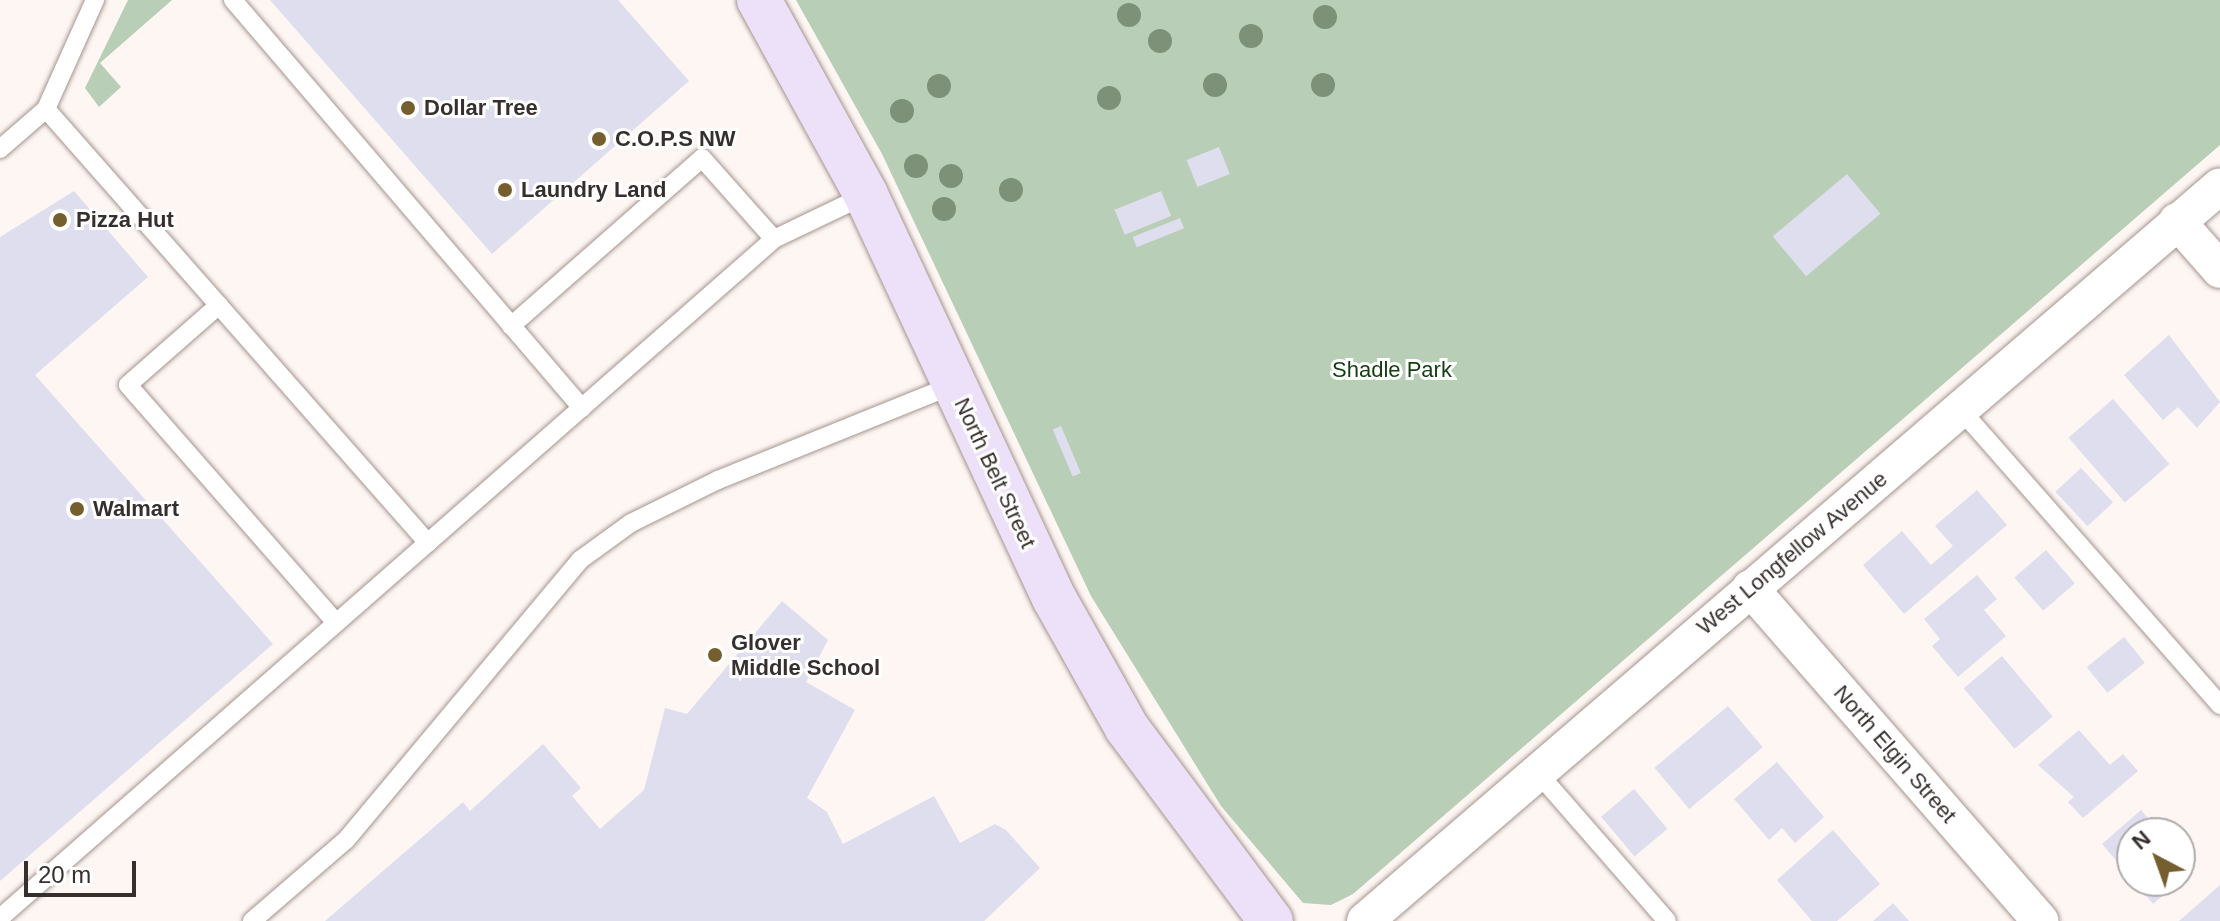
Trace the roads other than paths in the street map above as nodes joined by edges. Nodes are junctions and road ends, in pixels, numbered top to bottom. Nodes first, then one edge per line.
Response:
1 (233, 0) edge
2 (759, 0) edge
3 (93, 1) edge
4 (46, 109) junction
5 (0, 149) edge
6 (2220, 186) edge
7 (866, 195) junction
8 (2177, 221) junction
9 (774, 239) junction
10 (2220, 270) edge
11 (219, 305) junction
12 (511, 326) junction
13 (953, 385) junction
14 (582, 408) junction
15 (1961, 410) junction
16 (428, 543) junction
17 (1750, 588) junction
18 (336, 623) junction
19 (2220, 705) edge
20 (1538, 773) junction
21 (0, 918) edge
22 (252, 921) edge
23 (1271, 921) edge
24 (1365, 921) edge
25 (1667, 921) edge
26 (2040, 921) edge

1 - 12 lane
2 - 7 street, North Belt Street
3 - 4 lane
4 - 5 lane
4 - 11 lane
6 - 8 street, West Longfellow Avenue
7 - 9 lane
7 - 13 street, North Belt Street
8 - 10 street
8 - 15 street, West Longfellow Avenue
9 - 12 lane
9 - 14 lane
11 - 16 lane
11 - 18 lane
12 - 14 lane
13 - 22 lane
13 - 23 street, North Belt Street
14 - 16 lane
15 - 17 street, West Longfellow Avenue
15 - 19 lane
16 - 18 lane
17 - 20 street, West Longfellow Avenue
17 - 26 street, North Elgin Street
18 - 21 lane
20 - 24 street, West Longfellow Avenue
20 - 25 lane

